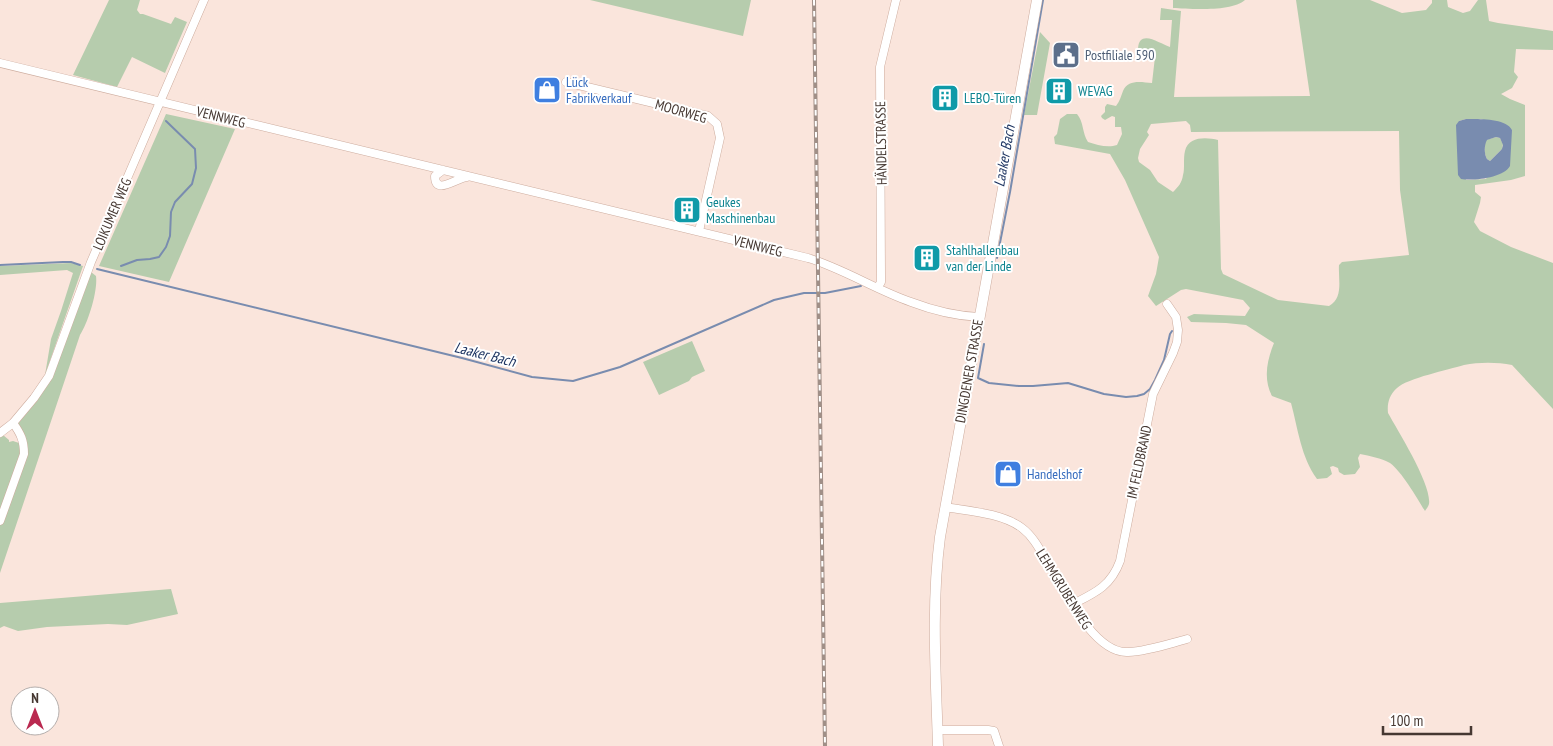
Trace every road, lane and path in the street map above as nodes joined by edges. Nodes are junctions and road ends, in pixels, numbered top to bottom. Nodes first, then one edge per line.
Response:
1 (204, 0) edge
2 (896, 0) edge
3 (1037, 0) edge
4 (0, 63) edge
5 (566, 82) dead end
6 (160, 102) junction
7 (443, 170) junction
8 (472, 177) junction
9 (699, 231) junction
10 (878, 287) junction
11 (1167, 304) dead end
12 (979, 317) junction
13 (13, 423) junction
14 (0, 433) edge
15 (945, 507) junction
16 (0, 521) edge
17 (1073, 604) junction
18 (1188, 639) dead end
19 (938, 730) junction
20 (938, 746) edge
21 (999, 746) edge

1 - 6 street, LOIKUMER WEG
2 - 10 street, HÄNDELSTRASSE
3 - 12 main road, DINGDENER STRASSE
4 - 6 street, VENNWEG
5 - 9 street, MOORWEG
6 - 7 street, VENNWEG
6 - 13 street, LOIKUMER WEG
7 - 8 street, VENNWEG
7 - 8 street, VENNWEG
8 - 9 street, VENNWEG
9 - 10 street, VENNWEG
10 - 12 street, VENNWEG
11 - 17 street, IM FELDBRAND
12 - 15 main road, DINGDENER STRASSE
13 - 14 street, LOIKUMER WEG
13 - 16 street
15 - 17 street, LEHMGRUBENWEG
15 - 19 main road, DINGDENER STRASSE
17 - 18 street, LEHMGRUBENWEG
19 - 20 main road, DINGDENER STRASSE
19 - 21 street

